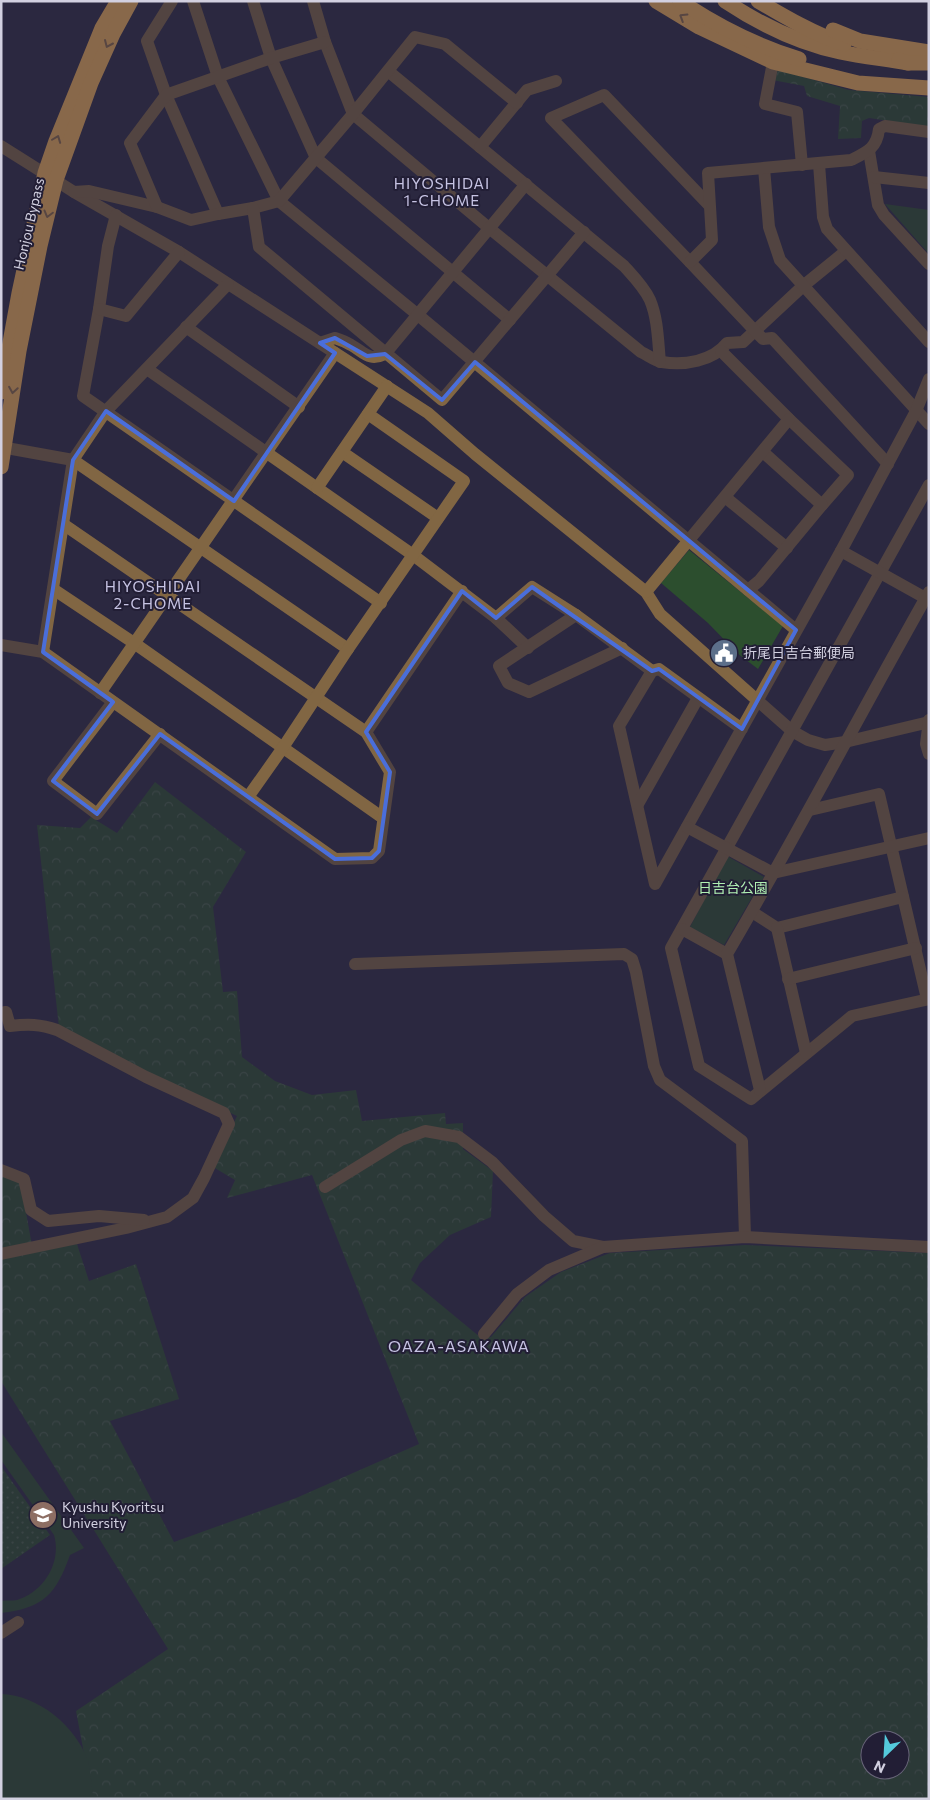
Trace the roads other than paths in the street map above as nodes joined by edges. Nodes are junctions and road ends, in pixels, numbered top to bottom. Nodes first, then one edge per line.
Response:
1 (118, 1) edge
2 (131, 1) edge
3 (172, 1) edge
4 (193, 1) edge
5 (253, 1) edge
6 (313, 1) edge
7 (656, 1) edge
8 (680, 1) edge
9 (725, 1) edge
10 (740, 1) edge
11 (758, 1) edge
12 (771, 1) edge
13 (808, 28) junction
14 (325, 42) junction
15 (867, 43) junction
16 (929, 46) edge
17 (929, 52) edge
18 (271, 58) junction
19 (774, 62) junction
20 (908, 63) junction
21 (929, 63) edge
22 (388, 71) junction
23 (218, 77) junction
24 (929, 78) edge
25 (556, 81) dead end
26 (929, 88) edge
27 (166, 95) junction
28 (517, 102) junction
29 (353, 114) junction
30 (929, 132) edge
31 (1, 146) edge
32 (480, 147) junction
33 (869, 151) junction
34 (316, 158) junction
35 (819, 164) junction
36 (802, 165) junction
37 (764, 168) junction
38 (50, 177) junction
39 (874, 177) junction
40 (526, 184) junction
41 (929, 184) edge
42 (74, 192) junction
43 (279, 201) junction
44 (709, 205) junction
45 (157, 207) junction
46 (253, 208) junction
47 (218, 214) junction
48 (116, 215) junction
49 (489, 228) junction
50 (584, 232) junction
51 (846, 251) junction
52 (179, 252) junction
53 (690, 262) junction
54 (929, 264) edge
55 (454, 272) junction
56 (548, 275) junction
57 (228, 284) junction
58 (803, 286) junction
59 (99, 309) junction
60 (418, 315) junction
61 (510, 320) junction
62 (186, 327) junction
63 (754, 331) junction
64 (929, 342) edge
65 (320, 343) junction
66 (721, 351) junction
67 (336, 353) junction
68 (385, 354) junction
69 (475, 362) junction
70 (660, 362) junction
71 (147, 369) junction
72 (929, 379) edge
73 (387, 386) junction
74 (1, 392) edge
75 (299, 406) junction
76 (916, 411) junction
77 (106, 412) junction
78 (368, 414) junction
79 (789, 419) junction
80 (929, 424) edge
81 (3, 447) edge
82 (342, 452) junction
83 (763, 452) junction
84 (267, 453) junction
85 (73, 460) junction
86 (888, 464) junction
87 (1, 467) edge
88 (929, 485) edge
89 (317, 488) junction
90 (725, 497) junction
91 (234, 501) junction
92 (822, 505) junction
93 (438, 518) junction
94 (63, 524) junction
95 (689, 540) junction
96 (787, 548) junction
97 (201, 549) junction
98 (841, 551) junction
99 (413, 555) junction
100 (880, 573) junction
101 (53, 589) junction
102 (748, 590) junction
103 (462, 591) junction
104 (646, 592) junction
105 (168, 596) junction
106 (928, 597) edge
107 (381, 603) junction
108 (576, 615) junction
109 (496, 618) junction
110 (796, 630) junction
111 (134, 644) junction
112 (1, 646) edge
113 (528, 648) junction
114 (622, 648) junction
115 (348, 649) junction
116 (43, 652) junction
117 (652, 671) junction
118 (100, 693) junction
119 (316, 697) junction
120 (698, 698) junction
121 (757, 700) junction
122 (113, 702) junction
123 (928, 722) edge
124 (742, 729) junction
125 (792, 731) junction
126 (366, 732) junction
127 (160, 734) junction
128 (845, 742) junction
129 (282, 749) junction
130 (929, 754) edge
131 (248, 796) junction
132 (638, 804) junction
133 (810, 810) junction
134 (383, 818) junction
135 (687, 827) junction
136 (929, 838) edge
137 (891, 846) junction
138 (726, 848) junction
139 (773, 873) junction
140 (903, 897) junction
141 (752, 912) junction
142 (777, 928) junction
143 (682, 929) junction
144 (916, 948) junction
145 (727, 954) junction
146 (355, 964) dead end
147 (788, 979) junction
148 (928, 999) edge
149 (1, 1013) edge
150 (806, 1053) junction
151 (760, 1090) junction
152 (1, 1170) edge
153 (325, 1187) dead end
154 (152, 1221) junction
155 (745, 1237) junction
156 (929, 1246) edge
157 (603, 1247) junction
158 (1, 1254) edge
159 (484, 1334) dead end
160 (18, 1622) dead end
161 (1, 1633) edge

38 -> 1 highway, Honjou Bypass
2 -> 38 highway, Honjou Bypass
3 - 27 street
4 - 23 street
5 - 18 street
6 - 14 street
19 -> 7 highway
8 - 24 highway
9 - 20 highway
10 - 13 highway
11 - 13 highway
12 - 15 highway
13 - 15 highway
13 - 20 highway
14 - 18 street
14 - 29 street
15 - 16 street
15 - 17 highway
18 - 23 street
18 - 34 street
19 - 26 highway
19 - 36 street
20 - 21 highway
22 - 28 street
22 - 29 street
22 - 32 street
23 - 27 street
23 - 43 street
25 - 28 street
27 - 45 street
27 - 47 street
28 - 32 street
29 - 34 street
29 - 49 street
30 - 33 street
31 - 38 street
32 - 40 street
33 - 35 street
33 - 39 street
34 - 43 street
34 - 55 street
35 - 36 street
35 - 51 street
36 - 37 street
37 - 44 street
37 - 58 street
38 - 42 street
38 - 74 highway, Honjou Bypass
38 -> 81 highway, Honjou Bypass
39 - 41 street
39 - 54 street
40 - 49 street
40 - 50 street
42 - 45 street
42 - 48 street
43 - 46 street
43 - 60 street
44 - 53 street
44 - 53 street
45 - 47 street
46 - 47 street
46 - 68 street
48 - 52 street
48 - 59 street
49 - 55 street
49 - 56 street
50 - 56 street
50 - 70 street
51 - 58 street
51 - 64 street
52 - 57 street
52 - 59 street
53 - 63 street
55 - 60 street
55 - 61 street
56 - 61 street
56 - 70 street
57 - 62 street
57 - 65 street
58 - 63 street
58 - 76 street
59 - 77 street
60 - 68 street
60 - 69 street
61 - 69 street
62 - 71 street
62 - 75 street
63 - 66 street
63 - 86 street
65 - 67 street
65 - 68 street
66 - 70 street
66 - 79 street
67 - 73 street
67 - 75 street
68 - 69 street
69 - 95 street
71 - 77 street
71 - 84 street
72 - 76 street
73 - 78 street
73 - 104 street
75 - 84 street
76 - 80 street
76 - 86 street
77 - 85 street
77 - 91 street
78 - 82 street
78 - 93 street
79 - 83 street
79 - 92 street
81 - 85 street
81 - 87 highway, Honjou Bypass
82 - 89 street
82 - 93 street
83 - 90 street
83 - 92 street
84 - 89 street
84 - 91 street
85 - 94 street
85 - 97 street
86 - 98 street
88 - 100 street
89 - 99 street
90 - 95 street
90 - 96 street
91 - 97 street
91 - 107 street
92 - 96 street
93 - 99 street
94 - 101 street
94 - 105 street
95 - 102 street
95 - 104 street
96 - 102 street
97 - 105 street
97 - 115 street
98 - 100 street
98 - 110 street
99 - 103 street
99 - 107 street
100 - 106 street
100 - 125 street
101 - 111 street
101 - 116 street
102 - 110 street
103 - 109 street
103 - 126 street
104 - 121 street
105 - 111 street
105 - 119 street
106 - 128 street
107 - 115 street
108 - 109 street
108 - 113 street
108 - 114 street
109 - 113 street
110 - 121 street
111 - 118 street
111 - 129 street
112 - 116 street
113 - 114 street
114 - 117 street
115 - 119 street
116 - 118 street
117 - 120 street
117 - 132 street
118 - 122 street
119 - 126 street
119 - 129 street
120 - 124 street
120 - 132 street
121 - 124 street
121 - 125 street
122 - 127 street
122 - 127 street
123 - 128 street
123 - 130 street
124 - 135 street
125 - 128 street
125 - 138 street
126 - 134 street
127 - 131 street
128 - 133 street
129 - 131 street
129 - 134 street
131 - 134 street
132 - 135 street
133 - 137 street
133 - 139 street
135 - 138 street
136 - 137 street
137 - 139 street
137 - 140 street
138 - 139 street
138 - 143 street
139 - 141 street
140 - 142 street
140 - 144 street
141 - 142 street
141 - 145 street
142 - 147 street
143 - 145 street
143 - 151 street
144 - 147 street
144 - 148 street
145 - 151 street
146 - 155 street
147 - 150 street
148 - 150 street
149 - 154 street
150 - 151 street
152 - 154 street
153 - 157 street
154 - 158 street
155 - 156 street
155 - 157 street
157 - 159 street
160 - 161 street

